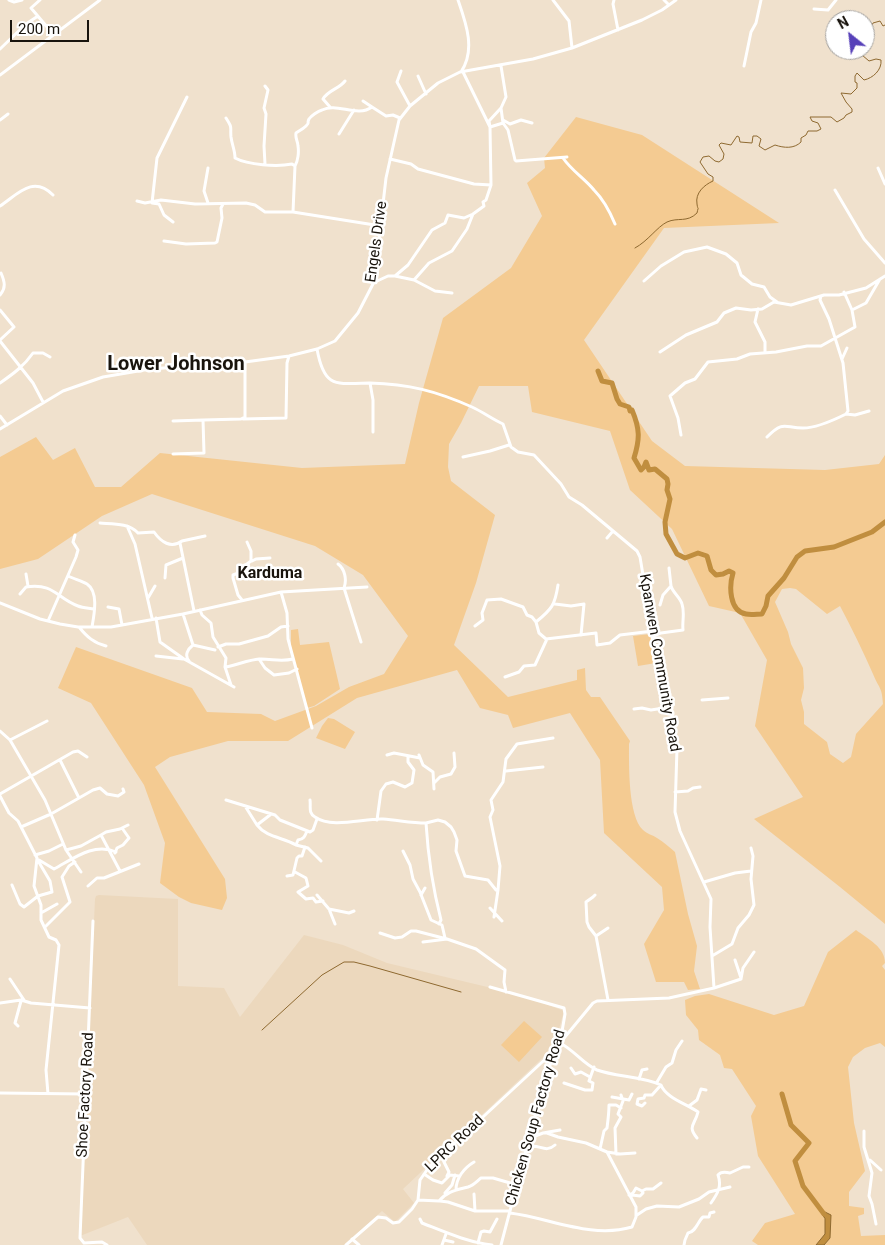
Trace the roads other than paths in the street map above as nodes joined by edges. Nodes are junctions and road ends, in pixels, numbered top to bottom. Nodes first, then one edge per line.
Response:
1 (9, 0) edge
2 (22, 0) edge
3 (40, 0) edge
4 (100, 0) edge
5 (458, 0) edge
6 (553, 0) edge
7 (614, 0) edge
8 (664, 0) edge
9 (676, 0) edge
10 (761, 0) edge
11 (836, 0) edge
12 (669, 5) junction
13 (814, 9) dead end
14 (38, 16) junction
15 (618, 30) junction
16 (53, 34) junction
17 (572, 48) junction
18 (0, 49) edge
19 (501, 66) junction
20 (744, 66) dead end
21 (401, 71) dead end
22 (462, 72) junction
23 (0, 75) edge
24 (418, 76) dead end
25 (345, 80) dead end
26 (265, 86) dead end
27 (426, 94) junction
28 (188, 97) dead end
29 (363, 100) dead end
30 (410, 106) junction
31 (372, 107) junction
32 (330, 108) junction
33 (501, 108) junction
34 (354, 110) junction
35 (8, 114) dead end
36 (226, 118) dead end
37 (400, 118) junction
38 (0, 120) edge
39 (503, 122) junction
40 (532, 123) dead end
41 (490, 127) junction
42 (339, 134) dead end
43 (390, 159) junction
44 (265, 164) junction
45 (295, 166) junction
46 (208, 168) dead end
47 (878, 168) dead end
48 (885, 184) edge
49 (490, 185) junction
50 (835, 190) dead end
51 (53, 194) dead end
52 (136, 200) dead end
53 (152, 203) junction
54 (208, 203) junction
55 (223, 204) junction
56 (0, 206) edge
57 (293, 212) junction
58 (472, 214) junction
59 (172, 222) dead end
60 (615, 224) dead end
61 (380, 226) junction
62 (164, 241) dead end
63 (885, 263) edge
64 (0, 273) edge
65 (396, 276) junction
66 (885, 276) edge
67 (880, 278) junction
68 (414, 280) junction
69 (644, 281) dead end
70 (374, 282) junction
71 (844, 292) junction
72 (452, 293) dead end
73 (0, 295) edge
74 (821, 296) junction
75 (778, 302) junction
76 (0, 310) edge
77 (758, 310) junction
78 (852, 310) junction
79 (834, 338) junction
80 (0, 341) edge
81 (847, 348) dead end
82 (317, 349) junction
83 (660, 352) dead end
84 (765, 353) junction
85 (289, 356) junction
86 (50, 357) dead end
87 (842, 360) junction
88 (245, 362) junction
89 (21, 368) junction
90 (0, 383) edge
91 (370, 384) junction
92 (43, 402) junction
93 (869, 411) dead end
94 (846, 414) junction
95 (0, 416) edge
96 (243, 419) junction
97 (204, 420) junction
98 (173, 421) dead end
99 (7, 425) junction
100 (0, 429) edge
101 (373, 432) dead end
102 (681, 435) dead end
103 (767, 437) dead end
104 (509, 445) junction
105 (173, 454) dead end
106 (463, 457) dead end
107 (100, 523) dead end
108 (126, 526) junction
109 (613, 531) junction
110 (75, 535) dead end
111 (204, 536) dead end
112 (607, 538) dead end
113 (247, 542) dead end
114 (180, 543) junction
115 (183, 558) junction
116 (270, 558) dead end
117 (251, 562) junction
118 (338, 564) dead end
119 (669, 568) dead end
120 (26, 574) dead end
121 (68, 576) junction
122 (165, 578) dead end
123 (558, 585) dead end
124 (28, 586) junction
125 (155, 586) dead end
126 (671, 586) junction
127 (367, 587) dead end
128 (344, 588) junction
129 (281, 592) junction
130 (20, 594) dead end
131 (60, 595) junction
132 (147, 599) junction
133 (243, 600) junction
134 (0, 604) edge
135 (555, 604) junction
136 (660, 605) dead end
137 (108, 607) dead end
138 (94, 609) junction
139 (200, 610) junction
140 (194, 611) junction
141 (183, 614) junction
142 (154, 618) junction
143 (48, 621) junction
144 (536, 622) junction
145 (122, 625) junction
146 (288, 626) junction
147 (475, 626) dead end
148 (78, 627) junction
149 (92, 627) junction
150 (653, 631) junction
151 (581, 635) junction
152 (652, 637) junction
153 (547, 639) junction
154 (361, 642) dead end
155 (193, 645) junction
156 (106, 646) dead end
157 (217, 649) junction
158 (156, 656) dead end
159 (184, 659) junction
160 (259, 659) junction
161 (293, 660) junction
162 (189, 662) junction
163 (226, 667) junction
164 (297, 669) junction
165 (505, 677) dead end
166 (728, 698) dead end
167 (702, 700) dead end
168 (670, 707) junction
169 (634, 709) dead end
170 (47, 720) dead end
171 (312, 728) dead end
172 (0, 731) edge
173 (553, 738) dead end
174 (10, 740) junction
175 (454, 753) dead end
176 (387, 755) dead end
177 (87, 757) dead end
178 (408, 757) junction
179 (60, 760) junction
180 (543, 767) dead end
181 (506, 771) junction
182 (30, 776) junction
183 (434, 783) junction
184 (434, 788) dead end
185 (700, 788) dead end
186 (123, 789) dead end
187 (676, 792) junction
188 (0, 795) edge
189 (79, 798) junction
190 (226, 800) dead end
191 (310, 800) dead end
192 (245, 806) junction
193 (51, 814) junction
194 (270, 814) junction
195 (317, 819) junction
196 (377, 820) junction
197 (426, 823) junction
198 (128, 825) dead end
199 (257, 825) junction
200 (21, 827) junction
201 (122, 828) junction
202 (307, 831) junction
203 (101, 834) junction
204 (63, 844) junction
205 (296, 844) junction
206 (305, 847) junction
207 (751, 848) dead end
208 (109, 849) junction
209 (66, 850) junction
210 (403, 851) dead end
211 (116, 852) junction
212 (112, 855) junction
213 (36, 857) junction
214 (74, 860) junction
215 (321, 861) dead end
216 (139, 864) dead end
217 (120, 871) junction
218 (751, 871) junction
219 (81, 872) dead end
220 (294, 872) junction
221 (287, 876) dead end
222 (704, 882) junction
223 (12, 885) dead end
224 (88, 886) dead end
225 (425, 888) dead end
226 (498, 890) junction
227 (317, 895) dead end
228 (421, 895) junction
229 (595, 895) dead end
230 (38, 896) junction
231 (323, 901) junction
232 (57, 904) dead end
233 (433, 908) dead end
234 (490, 908) dead end
235 (329, 909) junction
236 (354, 911) dead end
237 (438, 913) junction
238 (40, 914) junction
239 (494, 915) junction
240 (93, 921) dead end
241 (502, 921) dead end
242 (335, 924) dead end
243 (439, 924) junction
244 (45, 927) junction
245 (608, 928) dead end
246 (380, 933) dead end
247 (596, 936) junction
248 (447, 939) junction
249 (423, 942) dead end
250 (754, 952) dead end
251 (712, 956) junction
252 (735, 960) dead end
253 (10, 979) dead end
254 (741, 979) junction
255 (490, 987) dead end
256 (714, 988) junction
257 (506, 992) junction
258 (608, 1000) junction
259 (22, 1001) junction
260 (0, 1003) edge
261 (53, 1005) junction
262 (90, 1008) junction
263 (18, 1026) dead end
264 (682, 1041) dead end
265 (560, 1043) junction
266 (554, 1052) junction
267 (594, 1067) junction
268 (571, 1068) dead end
269 (647, 1069) dead end
270 (590, 1077) junction
271 (638, 1079) junction
272 (657, 1082) junction
273 (564, 1083) dead end
274 (661, 1084) junction
275 (706, 1090) dead end
276 (0, 1094) edge
277 (48, 1094) junction
278 (86, 1094) junction
279 (632, 1094) dead end
280 (621, 1095) dead end
281 (612, 1097) dead end
282 (622, 1100) junction
283 (645, 1103) dead end
284 (689, 1106) junction
285 (621, 1108) junction
286 (560, 1130) dead end
287 (864, 1131) dead end
288 (547, 1132) junction
289 (529, 1138) junction
290 (697, 1138) dead end
291 (555, 1145) dead end
292 (527, 1147) junction
293 (600, 1149) junction
294 (606, 1152) junction
295 (635, 1152) dead end
296 (616, 1154) junction
297 (869, 1160) junction
298 (444, 1162) dead end
299 (474, 1162) dead end
300 (749, 1167) dead end
301 (882, 1170) dead end
302 (424, 1174) junction
303 (457, 1175) junction
304 (448, 1177) junction
305 (661, 1183) dead end
306 (517, 1185) junction
307 (730, 1187) dead end
308 (456, 1190) junction
309 (718, 1190) junction
310 (642, 1191) junction
311 (474, 1194) dead end
312 (629, 1195) junction
313 (418, 1200) junction
314 (440, 1200) junction
315 (711, 1203) dead end
316 (475, 1211) junction
317 (510, 1212) junction
318 (714, 1212) dead end
319 (637, 1215) junction
320 (420, 1219) dead end
321 (497, 1219) dead end
322 (876, 1224) dead end
323 (446, 1234) junction
324 (352, 1239) junction
325 (444, 1240) junction
326 (452, 1242) dead end
327 (478, 1243) junction
328 (107, 1245) edge
329 (346, 1245) edge
330 (359, 1245) edge
331 (442, 1245) edge
332 (492, 1245) edge
333 (502, 1245) edge
334 (684, 1245) edge

1 - 2 street
3 - 14 street
4 - 16 street
5 - 22 street
6 - 17 street
7 - 15 street
8 - 12 street
9 - 12 street, Engels Drive
10 - 20 street
11 - 13 street
12 - 15 street, Engels Drive
14 - 16 street
14 - 18 street
15 - 17 street, Engels Drive
16 - 23 street
17 - 19 street, Engels Drive
19 - 22 street, Engels Drive
19 - 33 street
21 - 30 street
22 - 27 street, Engels Drive
22 - 41 street
24 - 27 street
25 - 32 street
26 - 44 street
27 - 30 street, Engels Drive
28 - 53 street
29 - 31 street
30 - 37 street, Engels Drive
31 - 34 street
31 - 37 street
32 - 34 street
32 - 45 street
33 - 39 street
33 - 41 street
34 - 42 street
35 - 38 street
36 - 44 street
37 - 43 street, Engels Drive
39 - 40 street
39 - 41 street
39 - 60 street
41 - 49 street
43 - 49 street
43 - 61 street, Engels Drive
44 - 45 street
45 - 57 street
46 - 54 street
47 - 48 street
49 - 58 street
50 - 63 street
51 - 56 street
52 - 53 street
53 - 54 street
53 - 59 street
54 - 55 street
55 - 57 street
55 - 62 street
57 - 61 street
58 - 65 street
58 - 68 street
61 - 70 street, Engels Drive
64 - 73 street
65 - 68 street
65 - 70 street
66 - 67 street
67 - 71 street
67 - 78 street
68 - 72 street
69 - 75 street
70 - 82 street, Engels Drive
71 - 74 street
71 - 78 street
74 - 75 street
74 - 79 street
75 - 77 street
76 - 80 street
77 - 83 street
77 - 84 street
78 - 79 street
79 - 84 street
79 - 87 street
80 - 89 street
81 - 87 street
82 - 85 street, Engels Drive
82 - 91 street
84 - 102 street
85 - 88 street, Engels Drive
85 - 96 street
86 - 89 street
87 - 94 street
88 - 92 street, Engels Drive
88 - 96 street
89 - 90 street
89 - 92 street
91 - 101 street
91 - 104 street
92 - 99 street, Engels Drive
93 - 94 street
94 - 103 street
95 - 99 street
96 - 97 street
97 - 98 street
97 - 105 street
99 - 100 street, Engels Drive
104 - 106 street
104 - 109 street, Kpanwen Community Road
107 - 108 street
108 - 114 street
108 - 132 street
109 - 112 street
109 - 150 street, Kpanwen Community Road
110 - 121 street
111 - 114 street
113 - 117 street
114 - 115 street
115 - 122 street
115 - 140 street
116 - 117 street
117 - 133 street
118 - 128 street
119 - 126 street
120 - 124 street
121 - 131 street
121 - 138 street
123 - 135 street
124 - 130 street
124 - 131 street
125 - 132 street
126 - 136 street
126 - 152 street
127 - 128 street
128 - 129 street
128 - 154 street
129 - 133 street
129 - 146 street
131 - 138 street
131 - 143 street
132 - 142 street
133 - 139 street
134 - 143 street
135 - 144 street
135 - 151 street
137 - 145 street
138 - 149 street
139 - 140 street
139 - 157 street
140 - 141 street
141 - 142 street
141 - 155 street
142 - 145 street
142 - 159 street
143 - 148 street
144 - 147 street
144 - 153 street
145 - 149 street
146 - 157 street
146 - 161 street
148 - 149 street
148 - 156 street
150 - 151 street
150 - 152 street, Kpanwen Community Road
151 - 153 street
152 - 168 street, Kpanwen Community Road
153 - 165 street
155 - 157 street
155 - 162 street
157 - 163 street
158 - 159 street
159 - 162 street
160 - 161 street
160 - 163 street
160 - 164 street
161 - 164 street
162 - 163 street
164 - 171 street
166 - 167 street
168 - 169 street
168 - 187 street, Kpanwen Community Road
170 - 174 street
172 - 174 street
173 - 181 street
174 - 182 street
175 - 183 street
176 - 178 street
177 - 179 street
178 - 183 street
178 - 196 street
179 - 182 street
179 - 189 street
180 - 181 street
181 - 226 street
182 - 188 street
182 - 193 street
183 - 184 street
185 - 187 street
186 - 189 street
187 - 222 street, Kpanwen Community Road
188 - 200 street
189 - 193 street
190 - 192 street
191 - 195 street
192 - 194 street
192 - 199 street
193 - 200 street
193 - 204 street
194 - 199 street
194 - 202 street
195 - 196 street
195 - 202 street
196 - 197 street
197 - 226 street
197 - 237 street
198 - 201 street
199 - 205 street
200 - 213 street
201 - 203 street
201 - 211 street
202 - 205 street
203 - 208 street
203 - 209 street
204 - 209 street
204 - 213 street
205 - 206 street
206 - 215 street
206 - 220 street
207 - 218 street
208 - 211 street
208 - 212 street
208 - 214 street
209 - 214 street
210 - 228 street
211 - 212 street
212 - 217 street
213 - 214 street
213 - 230 street
213 - 230 street
214 - 219 street
214 - 244 street
216 - 217 street
217 - 224 street
218 - 222 street
218 - 251 street
220 - 221 street
220 - 231 street
222 - 251 street, Kpanwen Community Road
223 - 230 street
225 - 228 street
226 - 239 street
227 - 231 street
228 - 243 street
229 - 247 street
230 - 238 street
231 - 235 street
232 - 238 street
233 - 237 street
234 - 239 street
235 - 236 street
235 - 242 street
237 - 243 street
238 - 244 street
239 - 241 street
240 - 262 street, Shoe Factory Road
243 - 248 street
244 - 261 street
245 - 247 street
246 - 248 street
247 - 258 street
248 - 249 street
248 - 257 street
250 - 254 street
251 - 256 street, Kpanwen Community Road
252 - 254 street
253 - 259 street
254 - 256 street
255 - 257 street, Chicken Soup Factory Road
256 - 258 street
257 - 265 street, Chicken Soup Factory Road
258 - 265 street
259 - 260 street
259 - 261 street
259 - 263 street
261 - 262 street
261 - 277 street
262 - 278 street, Shoe Factory Road
264 - 272 street
265 - 266 street, Chicken Soup Factory Road
265 - 267 street
266 - 289 street, Chicken Soup Factory Road
266 - 302 street, LPRC Road
267 - 270 street
267 - 271 street
268 - 270 street
269 - 271 street
270 - 273 street
271 - 272 street
272 - 274 street
274 - 283 street
274 - 284 street
275 - 284 street
276 - 277 street
277 - 278 street
278 - 328 street, Shoe Factory Road
279 - 282 street
280 - 282 street
281 - 282 street
282 - 285 street
284 - 290 street
285 - 293 street
285 - 296 street
286 - 288 street
287 - 297 street
288 - 289 street
288 - 293 street
289 - 292 street, Chicken Soup Factory Road
291 - 292 street
292 - 306 street, Chicken Soup Factory Road
293 - 294 street
294 - 296 street
294 - 312 street
295 - 296 street
297 - 301 street
297 - 322 street
298 - 304 street
299 - 303 street
300 - 309 street
302 - 304 street
302 - 313 street, LPRC Road
303 - 304 street
303 - 308 street
303 - 314 street
305 - 310 street
306 - 308 street
306 - 317 street, Chicken Soup Factory Road
307 - 309 street
308 - 314 street
309 - 315 street
309 - 319 street
310 - 312 street
310 - 312 street
311 - 316 street
312 - 319 street
313 - 314 street
313 - 324 street, LPRC Road
314 - 316 street
316 - 317 street
317 - 319 street
317 - 333 street, Chicken Soup Factory Road
318 - 334 street
320 - 323 street
321 - 327 street
323 - 325 street
323 - 327 street
324 - 329 street, LPRC Road
324 - 330 street
325 - 326 street
325 - 331 street
327 - 332 street

